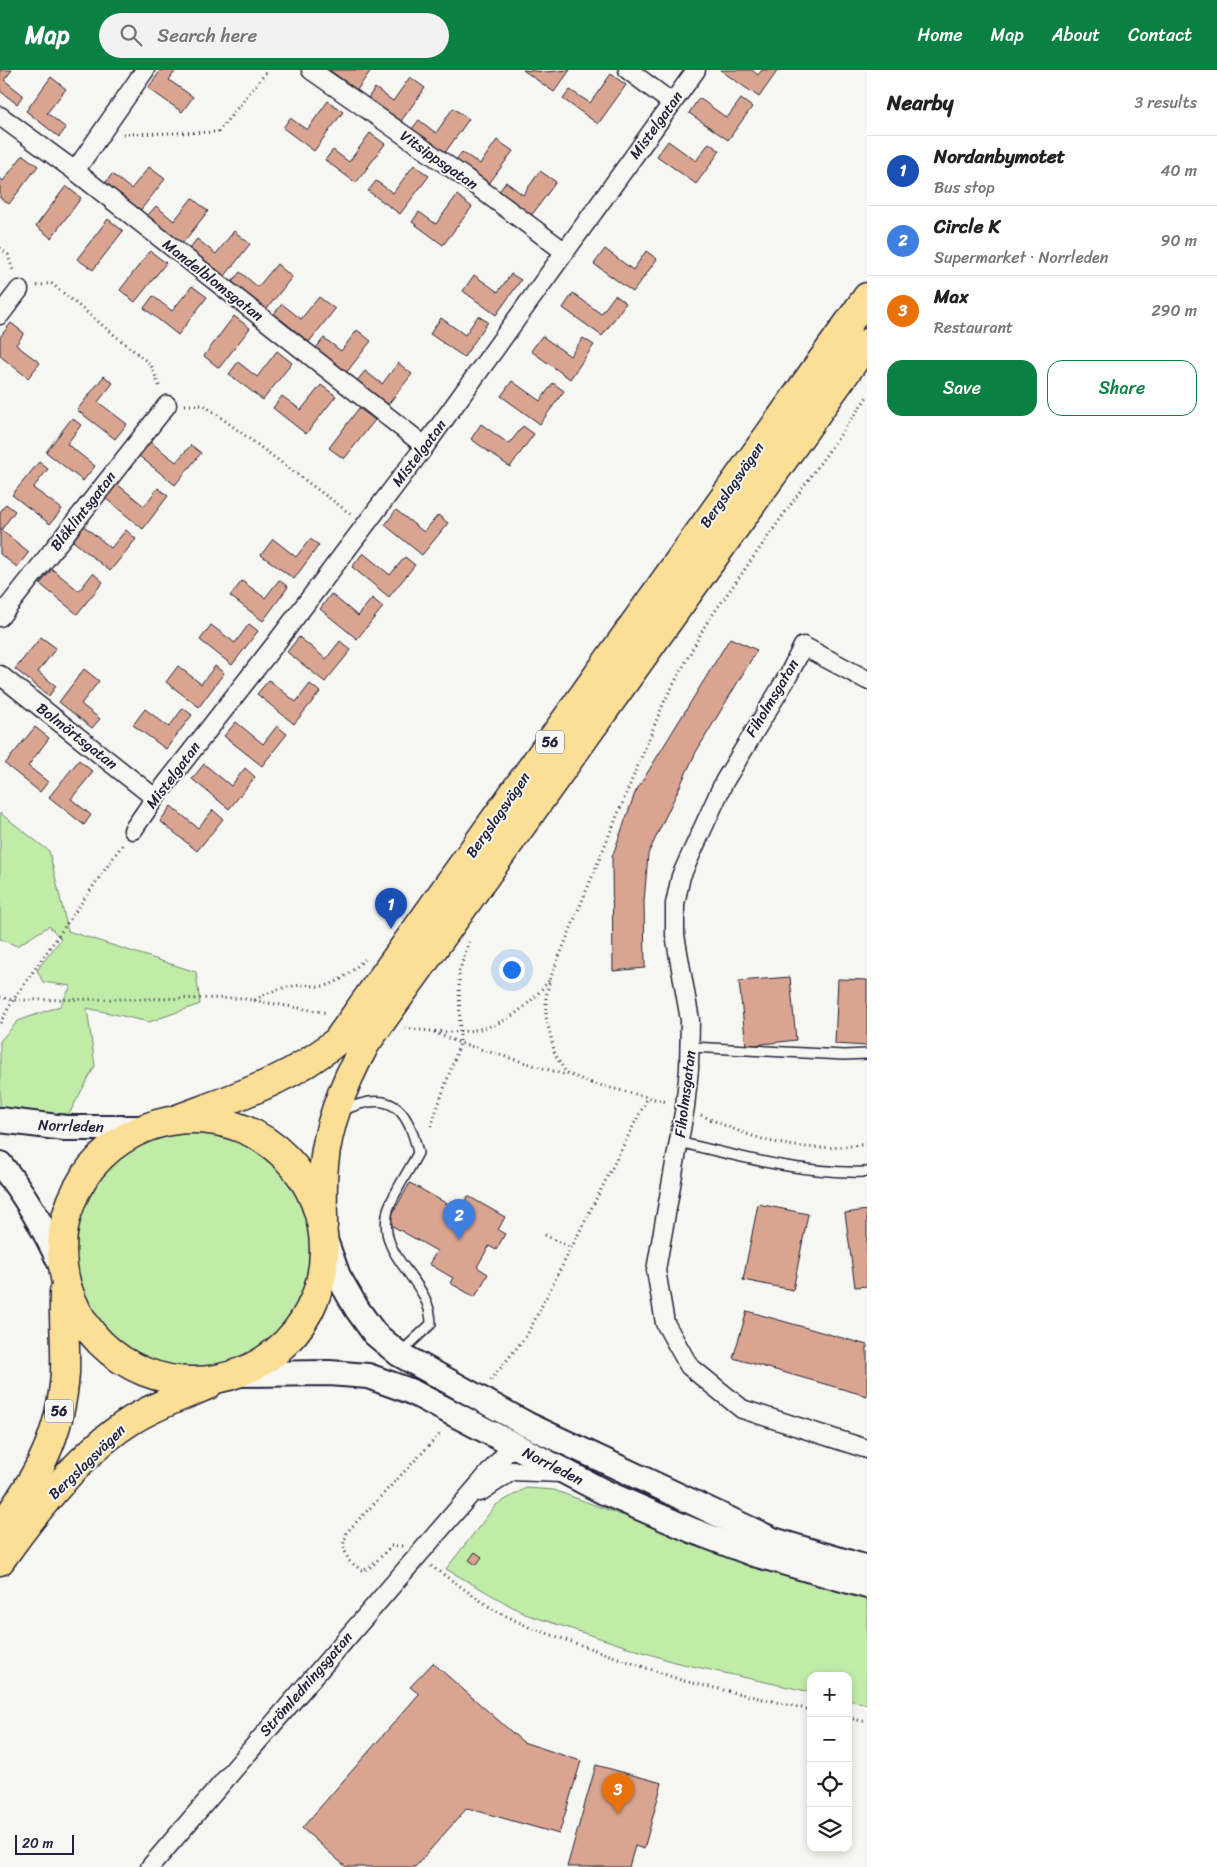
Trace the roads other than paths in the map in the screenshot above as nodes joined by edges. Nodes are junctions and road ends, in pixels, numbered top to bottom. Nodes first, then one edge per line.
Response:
1 (145, 70) edge
2 (311, 70) edge
3 (628, 70) edge
4 (696, 70) edge
5 (672, 103) junction
6 (0, 116) edge
7 (74, 171) junction
8 (565, 252) junction
9 (20, 290) road end
10 (867, 297) edge
11 (0, 315) edge
12 (867, 342) edge
13 (167, 405) road end
14 (425, 446) junction
15 (0, 617) edge
16 (0, 675) edge
17 (867, 680) edge
18 (155, 798) junction
19 (133, 830) road end
20 (691, 1047) junction
21 (867, 1054) edge
22 (335, 1114) junction
23 (177, 1119) junction
24 (0, 1120) edge
25 (143, 1128) junction
26 (679, 1142) junction
27 (0, 1164) edge
28 (867, 1172) edge
29 (324, 1233) junction
30 (63, 1273) junction
31 (398, 1354) junction
32 (231, 1376) junction
33 (528, 1425) junction
34 (512, 1446) junction
35 (867, 1449) edge
36 (568, 1473) junction
37 (463, 1503) junction
38 (0, 1530) edge
39 (0, 1561) edge
40 (867, 1568) edge
41 (867, 1586) edge
42 (150, 1867) edge

1 - 7 street
2 - 8 street, Vitsippsgatan
3 - 5 street
4 - 5 street, Mistelgatan
5 - 8 street, Mistelgatan
6 - 7 street, Mandelblomsgatan
7 - 14 street, Mandelblomsgatan
8 - 14 street, Mistelgatan
9 - 11 street
10 - 23 highway, Bergslagsvägen / 56
12 - 22 highway, Bergslagsvägen / 56
13 - 15 street, Blåklintsgatan
14 - 18 street, Mistelgatan
16 - 18 street, Bolmörtsgatan
17 - 20 street, Fiholmsgatan
18 - 19 street, Mistelgatan
20 - 21 lane
20 - 26 street, Fiholmsgatan
22 - 29 highway, Bergslagsvägen / 56
22 - 31 lane
23 - 25 highway, 56
23 - 29 highway, 56
24 - 25 main road, Norrleden
25 - 30 highway, 56
26 - 28 lane
26 - 35 street, Fiholmsgatan
27 - 30 main road
29 - 31 main road, Norrleden
29 - 32 highway, 56
30 - 32 highway, 56
30 - 38 highway, Bergslagsvägen / 56
31 - 33 main road, Norrleden
32 - 34 main road, Norrleden
32 - 39 highway, Bergslagsvägen / 56
33 - 34 main road
33 - 40 main road, Norrleden
34 - 36 main road, Norrleden
34 - 37 street, Strömledningsgatan
36 - 37 street, Strömledningsgatan
36 - 41 main road, Norrleden
37 - 42 street, Strömledningsgatan

